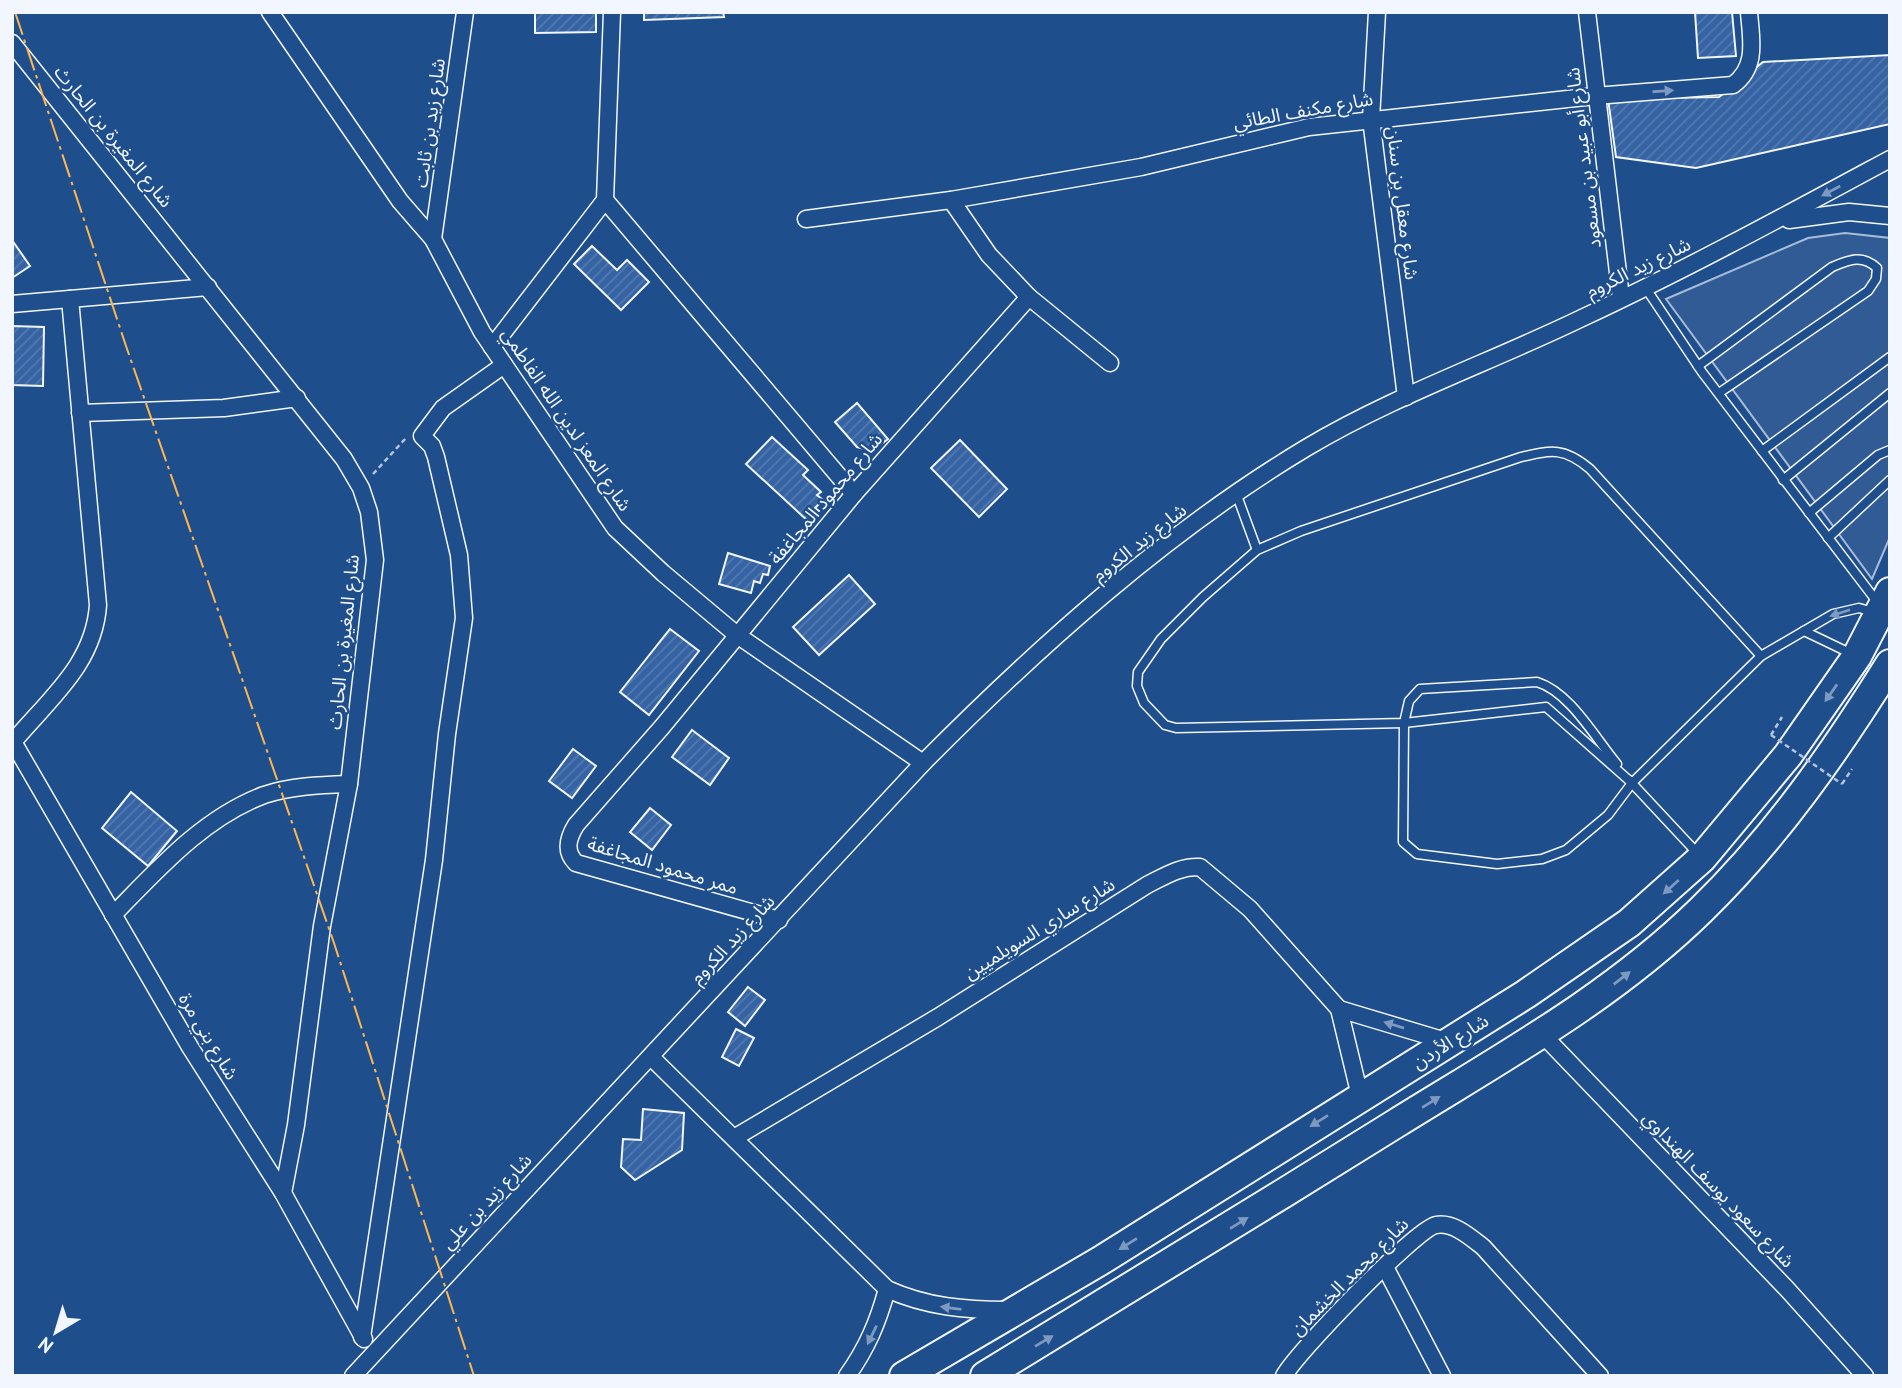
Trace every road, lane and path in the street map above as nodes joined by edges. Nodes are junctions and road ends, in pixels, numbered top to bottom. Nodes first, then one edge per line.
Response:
1 (270, 12) edge
2 (465, 12) edge
3 (612, 12) edge
4 (1377, 12) edge
5 (1587, 12) edge
6 (1749, 12) edge
7 (12, 43) edge
8 (1595, 96) junction
9 (1371, 119) junction
10 (1890, 159) edge
11 (605, 200) junction
12 (951, 200) junction
13 (1890, 216) edge
14 (806, 219) dead end
15 (1773, 223) junction
16 (433, 239) junction
17 (208, 287) junction
18 (1644, 287) junction
19 (1029, 297) junction
20 (1621, 298) junction
21 (70, 299) junction
22 (12, 304) edge
23 (492, 347) junction
24 (1890, 357) edge
25 (1110, 363) dead end
26 (504, 365) junction
27 (1698, 366) junction
28 (1718, 393) junction
29 (1890, 393) edge
30 (1406, 397) junction
31 (297, 398) junction
32 (80, 413) junction
33 (422, 436) junction
34 (1890, 450) edge
35 (1762, 451) junction
36 (1783, 480) junction
37 (1890, 480) edge
38 (361, 488) junction
39 (1236, 493) junction
40 (854, 494) junction
41 (1809, 513) junction
42 (1828, 538) junction
43 (1257, 550) junction
44 (1884, 605) edge
45 (1804, 631) junction
46 (737, 635) junction
47 (1761, 656) junction
48 (1857, 656) junction
49 (1890, 664) edge
50 (1782, 717) dead end
51 (1404, 723) junction
52 (13, 741) edge
53 (923, 763) junction
54 (1852, 769) dead end
55 (349, 783) junction
56 (1632, 783) junction
57 (576, 825) joint
58 (1702, 858) junction
59 (113, 915) junction
60 (779, 920) junction
61 (1339, 1009) junction
62 (1542, 1034) junction
63 (1449, 1042) junction
64 (651, 1057) junction
65 (1360, 1096) junction
66 (734, 1138) junction
67 (284, 1194) junction
68 (1385, 1268) junction
69 (887, 1289) junction
70 (1018, 1310) junction
71 (362, 1337) junction
72 (373, 1353) junction
73 (354, 1376) edge
74 (847, 1376) edge
75 (904, 1376) edge
76 (985, 1376) edge
77 (1284, 1376) edge
78 (1442, 1376) edge
79 (1600, 1376) edge
80 (1864, 1376) edge

1 - 16 street, شارع المعز لدين الله الفاطمي
2 - 16 street, شارع زيد بن ثابت
3 - 11 street
4 - 9 street, شارع معقل بن سنان
5 - 8 street, شارع أبو عبيد بن مسعود
8 -> 6 street, شارع مكنف الطائي
7 - 17 street, شارع المغيرة بن الحارث
8 - 9 street, شارع مكنف الطائي
8 - 20 street, شارع أبو عبيد بن مسعود
9 - 12 street, شارع مكنف الطائي
9 - 30 street, شارع معقل بن سنان
10 -> 15 street, شارع زيد الكروم
11 - 23 street
11 - 40 street
12 - 14 street, شارع مكنف الطائي
12 - 19 street
13 - 15 street, شارع زيد الكروم
15 - 18 street, شارع زيد الكروم
16 - 23 street, شارع المعز لدين الله الفاطمي
17 - 21 street
17 - 31 street, شارع المغيرة بن الحارث
18 - 20 street, شارع زيد الكروم
18 - 27 lane
19 - 25 street
19 - 40 street, شارع محمود المجاغفة
20 - 30 street, شارع زيد الكروم
21 - 22 street
21 - 32 street
23 - 26 street, شارع المعز لدين الله الفاطمي
24 - 35 lane
26 - 33 street
26 - 46 street, شارع المعز لدين الله الفاطمي
27 - 28 lane
27 - 28 lane
28 - 35 lane
29 - 36 lane
30 - 39 street, شارع زيد الكروم
31 - 32 street
31 - 38 street, شارع المغيرة بن الحارث
32 - 52 street
33 - 38 path
33 - 71 street
34 - 41 lane
35 - 36 lane
36 - 41 lane
37 - 42 lane
38 - 55 street, شارع المغيرة بن الحارث
39 - 43 lane
39 - 53 street, شارع زيد الكروم
40 - 46 street, شارع محمود المجاغفة
41 - 42 lane
42 - 44 lane
43 - 47 lane
43 - 51 lane
44 -> 45 lane
44 - 48 highway, شارع الأردن
45 - 47 lane
45 - 48 lane
46 - 53 street, شارع المعز لدين الله الفاطمي
46 - 57 street, شارع محمود المجاغفة
47 - 56 lane
48 -> 58 highway, شارع الأردن
62 -> 49 highway
50 - 54 path, bridge
51 - 56 lane
51 - 56 lane
51 - 56 lane
52 - 59 street, شارع بني مرة
53 - 60 street, شارع زيد الكروم
55 - 59 street
55 - 67 street, شارع المغيرة بن الحارث
56 - 58 lane
57 - 60 street, ممر محمود المجاغفة
58 -> 63 highway, شارع الأردن
59 - 67 street, شارع بني مرة
60 - 64 street, شارع زيد الكروم
63 -> 61 street
61 - 65 street, شارع ساري السويلميين
61 - 66 street, شارع ساري السويلميين
76 -> 62 highway
62 - 80 street, شارع سعود يوسف الهنداوي
63 - 65 highway, شارع الأردن
64 - 66 street
64 - 72 street, شارع زيد بن علي
65 -> 70 highway, شارع الأردن
66 - 69 street
67 - 71 street, شارع بني مرة
68 - 77 street, شارع محمد الخشمان
68 - 78 street
68 - 79 street, شارع محمد الخشمان
70 -> 69 street
69 -> 74 street
70 - 75 highway, شارع الأردن
71 - 72 street, شارع بني مرة
72 - 73 street, شارع زيد بن علي

